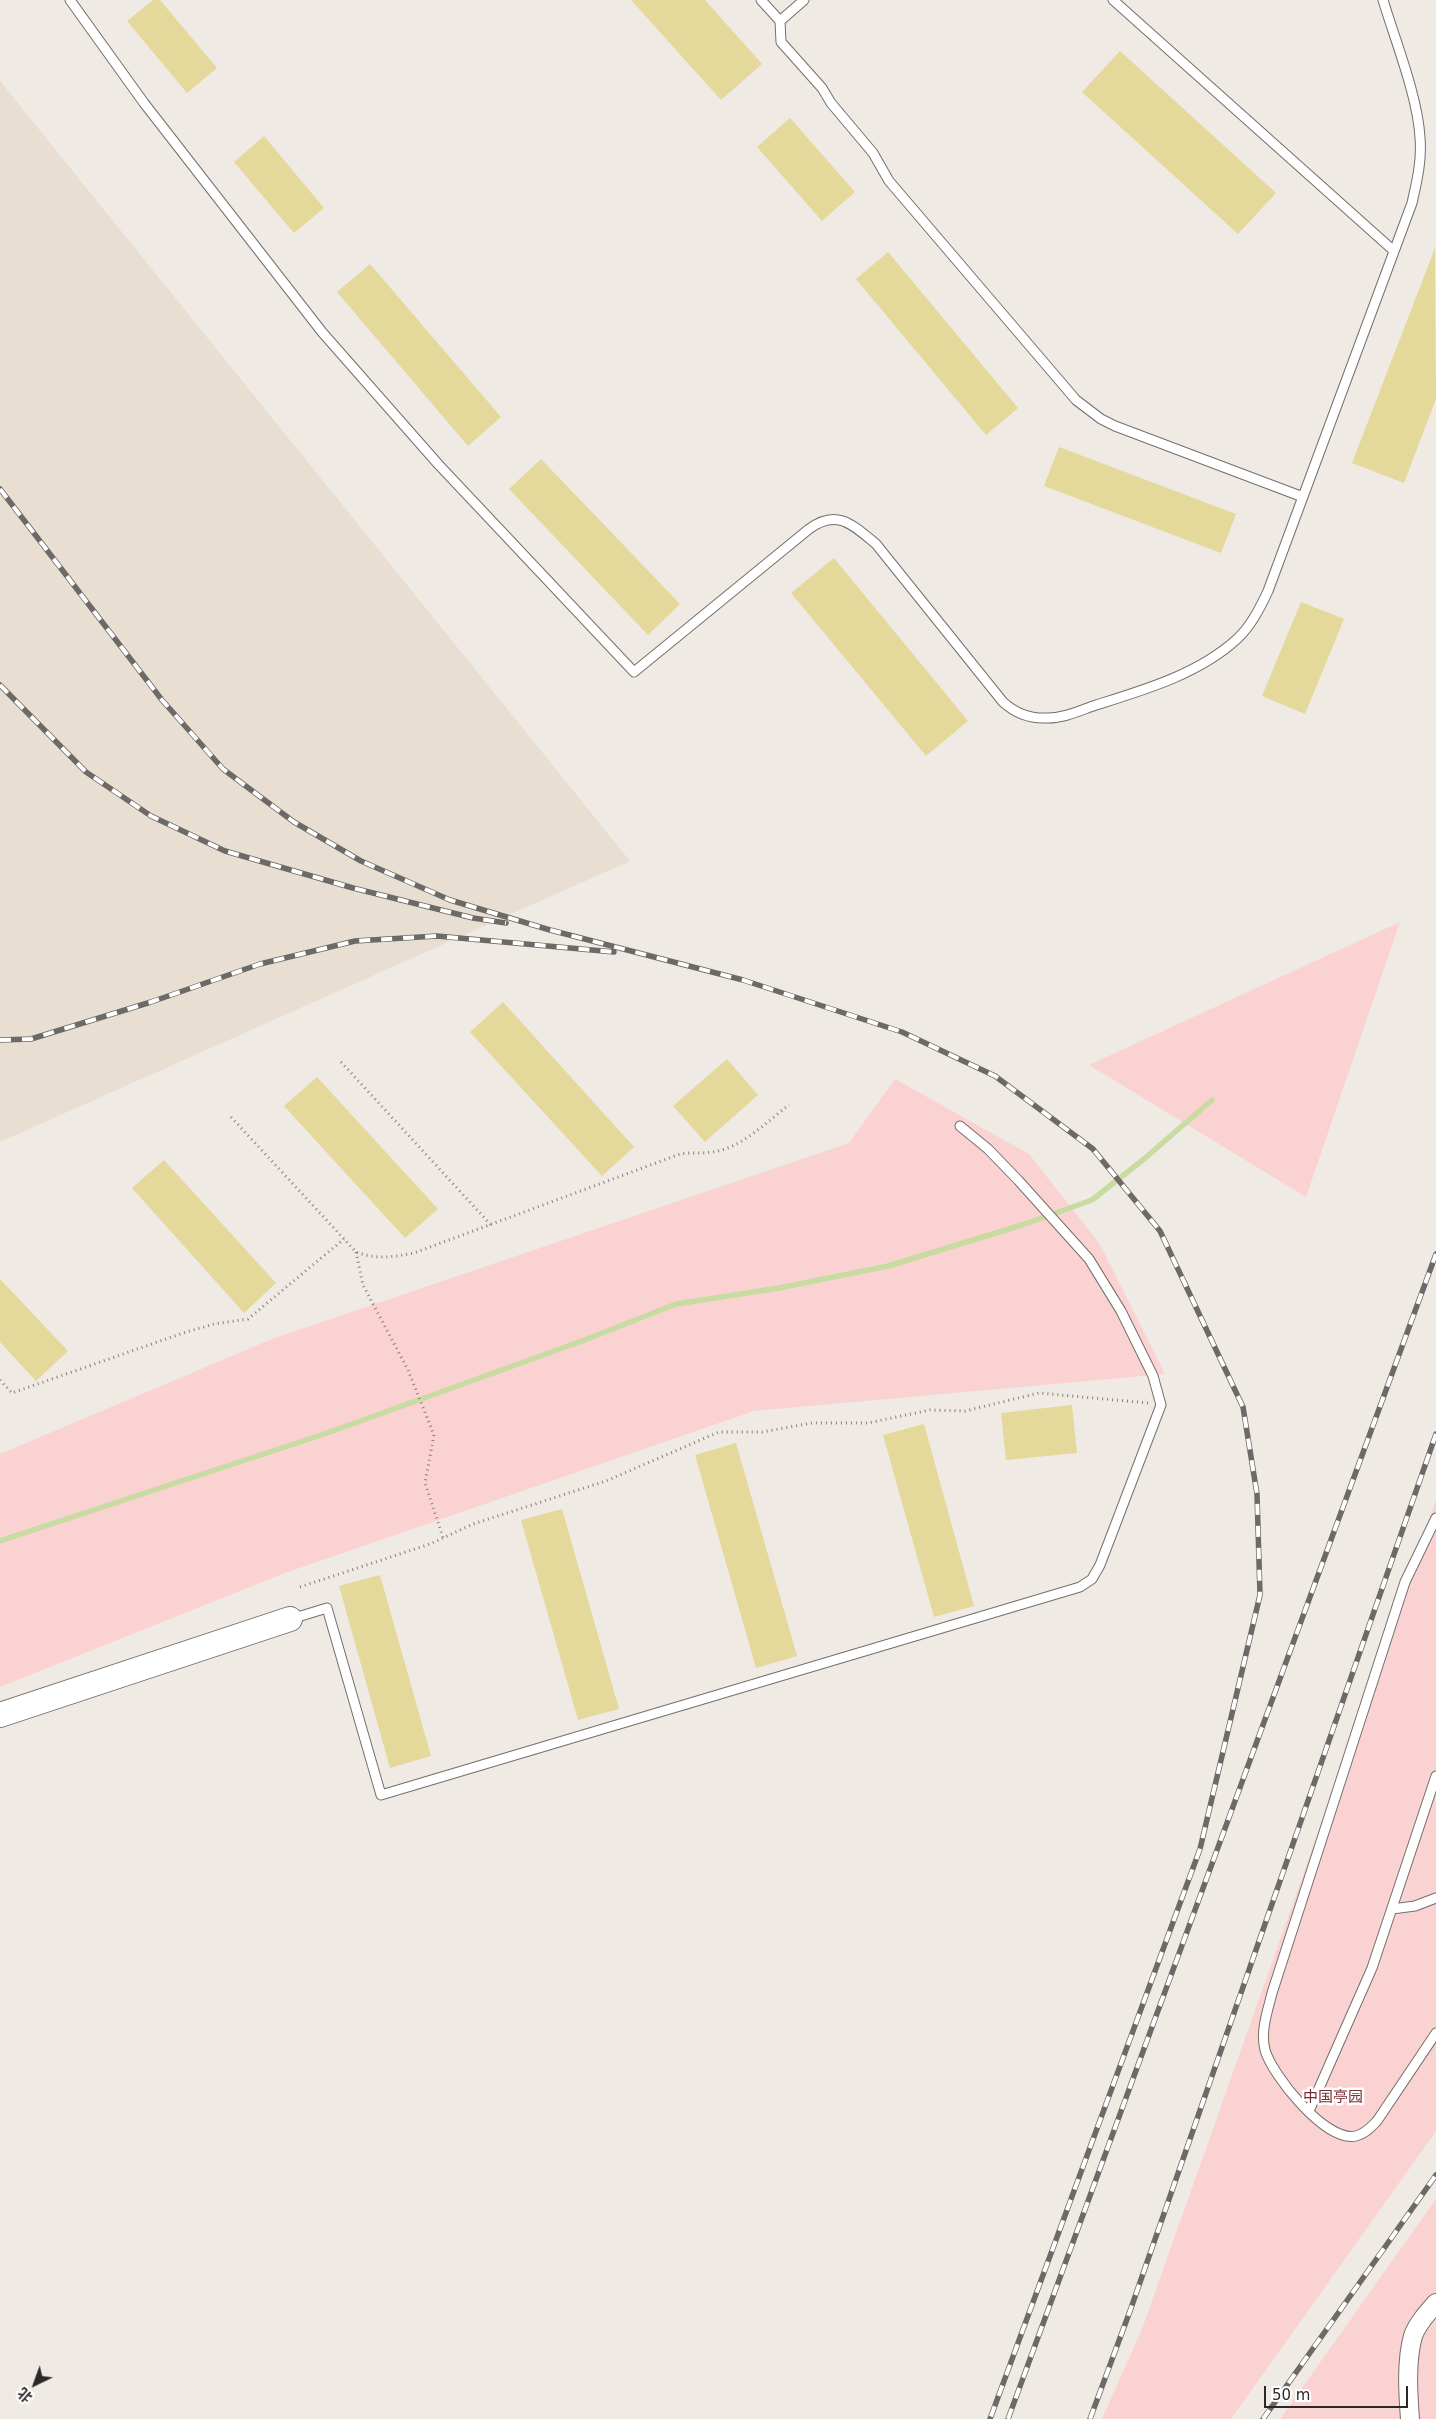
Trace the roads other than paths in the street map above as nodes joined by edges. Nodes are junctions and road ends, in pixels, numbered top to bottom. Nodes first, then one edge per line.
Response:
1 (70, 0) edge
2 (761, 0) edge
3 (804, 0) edge
4 (1113, 0) edge
5 (1383, 0) edge
6 (780, 21) junction
7 (1394, 251) junction
8 (1303, 497) junction
9 (960, 1126) dead end
10 (1436, 1518) edge
11 (290, 1619) joint
12 (0, 1715) edge
13 (1436, 1776) edge
14 (1436, 1898) edge
15 (1392, 1909) junction
16 (1436, 2033) edge
17 (1309, 2112) junction
18 (1436, 2303) edge
19 (1410, 2419) edge

1 - 8 lane
2 - 6 lane
3 - 6 lane
4 - 7 lane
5 - 7 lane
6 - 8 lane
7 - 8 lane
9 - 11 lane
10 - 17 lane
11 - 12 street
13 - 15 lane
14 - 15 lane
15 - 17 lane
16 - 17 lane
18 - 19 street

